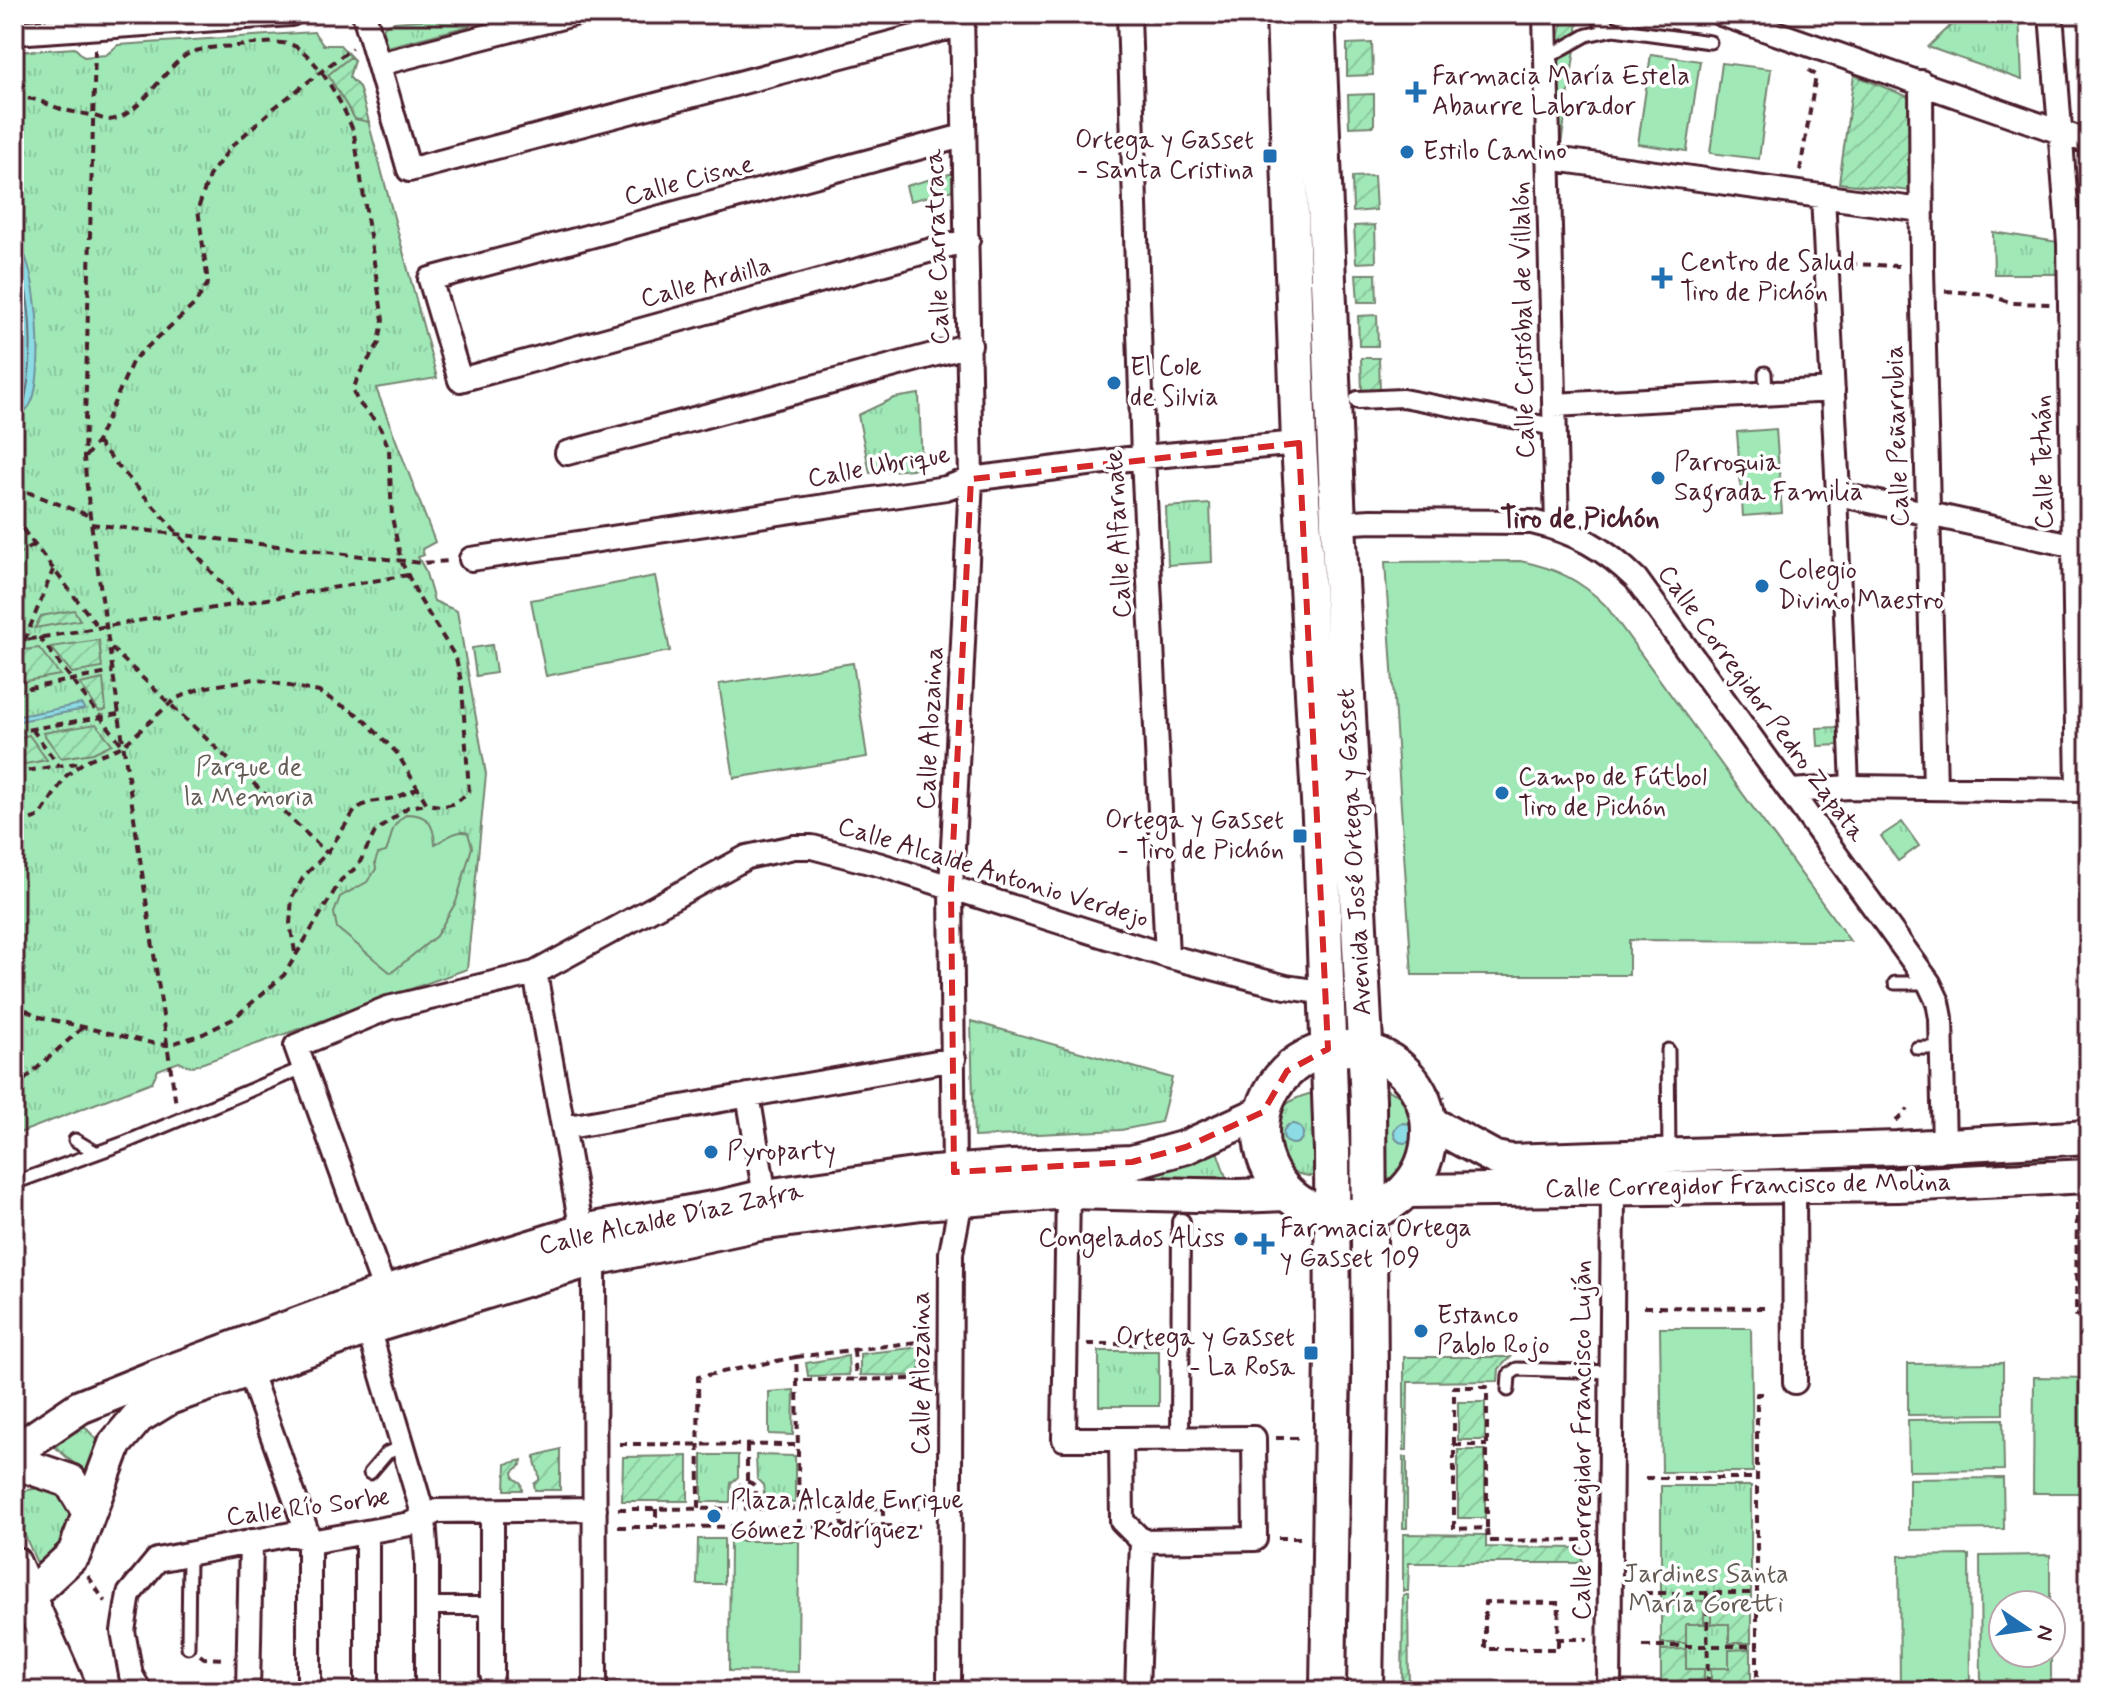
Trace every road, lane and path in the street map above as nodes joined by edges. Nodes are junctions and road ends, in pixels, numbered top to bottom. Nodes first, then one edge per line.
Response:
1 (291, 14) edge
2 (364, 14) edge
3 (574, 14) edge
4 (1129, 14) edge
5 (1284, 14) edge
6 (1317, 14) edge
7 (1545, 14) edge
8 (1595, 14) edge
9 (1721, 14) edge
10 (2051, 14) edge
11 (962, 19) edge
12 (98, 28) edge
13 (1614, 29) junction
14 (14, 33) edge
15 (1710, 42) dead end
16 (353, 46) dead end
17 (1546, 59) junction
18 (1798, 63) dead end
19 (379, 64) junction
20 (321, 71) junction
21 (1921, 82) junction
22 (14, 101) edge
23 (94, 116) junction
24 (2062, 132) junction
25 (963, 136) junction
26 (2089, 142) edge
27 (1548, 158) junction
28 (1799, 177) dead end
29 (1823, 196) junction
30 (1921, 210) junction
31 (968, 240) junction
32 (1826, 264) junction
33 (1922, 279) junction
34 (2070, 305) junction
35 (970, 345) junction
36 (460, 380) joint
37 (1833, 390) junction
38 (1358, 400) dead end
39 (1554, 416) junction
40 (97, 442) junction
41 (1299, 443) junction
42 (567, 453) dead end
43 (1143, 457) junction
44 (84, 458) junction
45 (971, 479) junction
46 (14, 487) edge
47 (1838, 494) junction
48 (1928, 515) junction
49 (90, 516) junction
50 (14, 518) edge
51 (1338, 523) junction
52 (91, 524) junction
53 (1557, 528) junction
54 (178, 534) junction
55 (34, 545) junction
56 (2081, 547) edge
57 (14, 555) edge
58 (471, 559) joint
59 (401, 561) junction
60 (53, 570) junction
61 (408, 575) junction
62 (240, 604) junction
63 (106, 626) junction
64 (98, 628) junction
65 (39, 637) junction
66 (23, 640) junction
67 (14, 642) edge
68 (110, 646) junction
69 (14, 667) edge
70 (113, 672) junction
71 (71, 679) junction
72 (14, 691) edge
73 (170, 704) junction
74 (119, 714) junction
75 (100, 717) junction
76 (32, 729) junction
77 (16, 732) edge
78 (123, 746) junction
79 (14, 748) edge
80 (85, 761) junction
81 (59, 766) junction
82 (14, 773) edge
83 (1850, 787) junction
84 (418, 788) junction
85 (1935, 788) junction
86 (2083, 790) edge
87 (1791, 791) junction
88 (427, 804) junction
89 (14, 817) edge
90 (327, 853) junction
91 (951, 888) junction
92 (295, 954) junction
93 (1167, 956) junction
94 (535, 973) junction
95 (1895, 983) dead end
96 (1929, 983) junction
97 (1327, 993) junction
98 (14, 1002) edge
99 (82, 1028) junction
100 (168, 1045) junction
101 (1917, 1048) dead end
102 (1942, 1048) junction
103 (1328, 1049) junction
104 (1366, 1050) junction
105 (1668, 1050) dead end
106 (954, 1059) junction
107 (303, 1068) junction
108 (14, 1089) edge
109 (748, 1095) junction
110 (1908, 1109) dead end
111 (1263, 1112) junction
112 (178, 1119) junction
113 (1429, 1122) junction
114 (1895, 1122) dead end
115 (563, 1128) junction
116 (2089, 1137) edge
117 (75, 1140) dead end
118 (1944, 1146) junction
119 (97, 1153) junction
120 (1670, 1157) junction
121 (14, 1183) edge
122 (957, 1186) junction
123 (1794, 1186) junction
124 (2083, 1189) edge
125 (1613, 1190) junction
126 (1406, 1191) junction
127 (1068, 1192) junction
128 (1287, 1194) junction
129 (765, 1196) junction
130 (1369, 1213) junction
131 (1332, 1216) junction
132 (1181, 1222) dead end
133 (588, 1245) junction
134 (385, 1292) junction
135 (1644, 1307) dead end
136 (1768, 1308) dead end
137 (2089, 1315) edge
138 (368, 1328) junction
139 (925, 1341) dead end
140 (1066, 1344) junction
141 (1180, 1344) junction
142 (854, 1350) junction
143 (796, 1357) junction
144 (249, 1370) junction
145 (1611, 1372) junction
146 (925, 1379) dead end
147 (797, 1380) junction
148 (856, 1380) junction
149 (1795, 1382) dead end
150 (1508, 1390) dead end
151 (1768, 1394) dead end
152 (1254, 1438) junction
153 (1331, 1438) junction
154 (1121, 1439) junction
155 (1180, 1439) junction
156 (619, 1444) dead end
157 (698, 1445) junction
158 (747, 1445) junction
159 (798, 1445) junction
160 (1454, 1445) junction
161 (1487, 1445) junction
162 (403, 1446) junction
163 (14, 1452) edge
164 (14, 1462) edge
165 (370, 1473) dead end
166 (1645, 1478) dead end
167 (1757, 1478) junction
168 (747, 1482) junction
169 (747, 1501) junction
170 (842, 1508) junction
171 (883, 1508) junction
172 (924, 1508) dead end
173 (595, 1509) junction
174 (618, 1509) dead end
175 (656, 1509) junction
176 (699, 1509) junction
177 (747, 1509) junction
178 (799, 1509) junction
179 (88, 1511) junction
180 (492, 1511) junction
181 (424, 1517) junction
182 (924, 1526) dead end
183 (618, 1527) dead end
184 (656, 1527) junction
185 (799, 1527) junction
186 (842, 1527) junction
187 (883, 1527) junction
188 (1487, 1528) junction
189 (367, 1532) junction
190 (1331, 1537) junction
191 (309, 1538) junction
192 (1255, 1539) junction
193 (1610, 1540) junction
194 (251, 1541) junction
195 (1142, 1541) junction
196 (189, 1553) junction
197 (14, 1563) edge
198 (1644, 1593) dead end
199 (1707, 1593) junction
200 (1757, 1593) junction
201 (22, 1602) edge
202 (427, 1606) junction
203 (492, 1606) junction
204 (1558, 1639) junction
205 (1588, 1639) dead end
206 (14, 1643) edge
207 (1643, 1646) dead end
208 (1708, 1646) junction
209 (1757, 1646) junction
210 (188, 1647) joint
211 (249, 1659) junction
212 (492, 1674) dead end
213 (35, 1691) edge
214 (70, 1691) edge
215 (140, 1691) edge
216 (248, 1691) edge
217 (309, 1691) edge
218 (367, 1691) edge
219 (427, 1691) edge
220 (595, 1691) edge
221 (949, 1691) edge
222 (1137, 1691) edge
223 (1328, 1691) edge
224 (1365, 1691) edge
225 (1609, 1691) edge
226 (1708, 1691) edge
227 (1757, 1691) edge

1 - 12 street
2 - 19 street
3 - 19 street
4 - 43 street, Calle Alfarnate
5 - 41 main road, Avenida José Ortega y Gasset
6 - 51 main road, Avenida José Ortega y Gasset
7 - 17 street, Calle Cristóbal de Villalón
8 - 13 lane
9 - 21 street
10 - 24 street, Calle Tetuán
11 - 19 street
11 - 25 street, Calle Carratraca
12 - 14 street
12 - 23 path
13 - 15 lane
13 - 17 lane
16 - 20 path
17 - 27 street, Calle Cristóbal de Villalón
18 - 28 path
20 - 23 path
20 - 40 path
20 - 59 path
21 - 24 street
21 - 30 street, Calle Peñarrubia
22 - 23 path
23 - 44 path
24 - 26 street
24 - 34 street, Calle Tetuán
25 - 31 street, Calle Carratraca
25 - 36 street, Calle Cisne
27 - 29 street
27 - 39 street, Calle Cristóbal de Villalón
29 - 30 street
29 - 32 street
30 - 33 street, Calle Peñarrubia
31 - 35 street, Calle Carratraca
31 - 36 street, Calle Ardilla
32 - 33 path
32 - 37 street
33 - 34 path
33 - 48 street, Calle Peñarrubia
34 - 56 street, Calle Tetuán
35 - 42 street
35 - 45 street, Calle Carratraca
37 - 39 street
37 - 47 street
38 - 39 street
39 - 53 street, Calle Cristóbal de Villalón
40 - 44 path
40 - 54 path
41 - 43 street, Calle Ubrique
41 - 97 main road, Avenida José Ortega y Gasset
43 - 45 street, Calle Ubrique
43 - 93 street, Calle Alfarnate
44 - 49 path
45 - 58 street, Calle Ubrique
45 - 91 street, Calle Alozaina
46 - 49 path
47 - 48 street
47 - 83 street
48 - 56 street
48 - 85 street, Calle Peñarrubia
49 - 52 path
50 - 55 path
51 - 53 street, Calle Corregidor Pedro Zapata
51 - 104 main road, Avenida José Ortega y Gasset
52 - 54 path
52 - 63 path
53 - 87 street, Calle Corregidor Pedro Zapata
54 - 59 path
54 - 62 path
55 - 57 path
55 - 60 path
56 - 86 street, Calle Tetuán
58 - 59 path
59 - 61 path
60 - 64 path
60 - 66 path
61 - 62 path
61 - 88 path
62 - 63 path
63 - 64 path
63 - 68 path
64 - 65 path
65 - 66 path
65 - 71 path
66 - 67 path
66 - 69 path
68 - 70 path
68 - 73 path
70 - 71 path
70 - 74 path
71 - 72 path
71 - 75 path
73 - 78 path
73 - 84 path
73 - 90 path
74 - 75 path
74 - 78 path
75 - 76 path
75 - 78 path
76 - 77 path
76 - 81 path
77 - 79 path
78 - 80 path
78 - 100 path
80 - 81 path
80 - 89 path
81 - 82 path
83 - 85 street
83 - 87 street
84 - 88 path
84 - 90 path
85 - 86 street
87 - 96 street, Calle Corregidor Pedro Zapata
88 - 92 path
90 - 92 path
91 - 93 street, Calle Alcalde Antonio Verdejo
91 - 94 street, Calle Alcalde Antonio Verdejo
91 - 106 street, Calle Alozaina
92 - 100 path
93 - 97 street, Calle Alcalde Antonio Verdejo
94 - 107 street, Calle Alcalde Antonio Verdejo
94 - 115 street
95 - 96 lane
96 - 102 street, Calle Corregidor Pedro Zapata
97 - 103 main road, Avenida José Ortega y Gasset
98 - 99 path
99 - 100 path
99 - 108 path
100 - 112 path
101 - 102 lane
102 - 118 street, Calle Corregidor Pedro Zapata
103 - 104 main road
103 - 111 main road
103 - 131 main road, Avenida José Ortega y Gasset
104 - 113 main road
104 - 130 main road, Avenida José Ortega y Gasset
105 - 120 lane
106 - 109 street
106 - 122 street, Calle Alozaina
107 - 112 lane
107 - 134 street
109 - 115 street
109 - 129 street
110 - 114 path
111 - 122 main road, Calle Alcalde Díaz Zafra
111 - 128 main road
112 - 119 lane
113 - 120 main road, Calle Corregidor Francisco de Molina
113 - 126 main road
115 - 133 street
116 - 118 main road, Calle Corregidor Francisco de Molina
117 - 119 lane
118 - 120 main road, Calle Corregidor Francisco de Molina
119 - 121 lane
122 - 127 main road, Calle Alcalde Díaz Zafra
122 - 129 main road, Calle Alcalde Díaz Zafra
122 - 133 main road, Calle Alcalde Díaz Zafra
122 - 221 street, Calle Alozaina
123 - 124 main road, Calle Corregidor Francisco de Molina
123 - 125 main road, Calle Corregidor Francisco de Molina
123 - 149 street
124 - 137 path
125 - 126 main road, Calle Corregidor Francisco de Molina
125 - 145 street, Calle Corregidor Francisco Luján
126 - 130 main road
127 - 128 main road, Calle Alcalde Díaz Zafra
127 - 140 street
128 - 131 main road
129 - 133 main road, Calle Alcalde Díaz Zafra
130 - 131 main road
130 - 224 main road, Avenida José Ortega y Gasset
131 - 153 main road, Avenida José Ortega y Gasset
132 - 141 street
133 - 134 main road, Calle Alcalde Díaz Zafra
133 - 138 main road, Calle Alcalde Díaz Zafra
133 - 173 street
134 - 163 main road, Calle Alcalde Díaz Zafra
135 - 136 path
138 - 144 main road, Calle Alcalde Díaz Zafra
138 - 162 street
139 - 142 path
140 - 141 path
140 - 154 street
141 - 155 street
142 - 143 path
142 - 148 path
143 - 147 path
143 - 157 path
144 - 179 main road, Calle Alcalde Díaz Zafra
144 - 191 street
145 - 150 lane
145 - 193 street, Calle Corregidor Francisco Luján
146 - 148 path
147 - 148 path
147 - 159 path
151 - 167 path
152 - 153 path
152 - 155 street
152 - 192 street
153 - 190 main road, Avenida José Ortega y Gasset
154 - 155 street
154 - 195 street
156 - 157 path
157 - 158 path
157 - 176 path
158 - 159 path
158 - 168 path
159 - 178 path
160 - 161 path
160 - 161 path
160 - 188 path
161 - 188 path
162 - 165 lane
162 - 181 street
164 - 179 main road
166 - 167 path
167 - 200 path
168 - 169 path
168 - 169 path
169 - 177 path
170 - 171 path
170 - 178 path
170 - 186 path
171 - 172 path
171 - 187 path
173 - 180 street, Calle Río Sorbe
173 - 220 street
174 - 175 path
175 - 176 path
175 - 184 path
176 - 177 path
177 - 178 path
178 - 185 path
179 - 201 main road, Calle Alcalde Díaz Zafra
180 - 181 street, Calle Río Sorbe
180 - 203 street
181 - 189 street, Calle Río Sorbe
181 - 202 street
182 - 187 path
183 - 184 path
184 - 185 path
185 - 186 path
186 - 187 path
188 - 193 path
189 - 191 street, Calle Río Sorbe
189 - 218 street
190 - 192 path
190 - 223 main road, Avenida José Ortega y Gasset
191 - 194 street, Calle Río Sorbe
191 - 217 street
192 - 195 street
193 - 225 street, Calle Corregidor Francisco Luján
194 - 196 street, Calle Río Sorbe
194 - 211 street
195 - 222 street
196 - 210 lane
196 - 215 street, Calle Río Sorbe
197 - 201 main road
198 - 199 path
199 - 200 path
199 - 208 path
200 - 209 path
201 - 214 main road
202 - 203 street
202 - 219 street
203 - 212 street
204 - 204 path
204 - 205 path
206 - 213 main road
207 - 208 path
208 - 209 path
208 - 226 path
209 - 227 path
210 - 211 path
211 - 216 street

